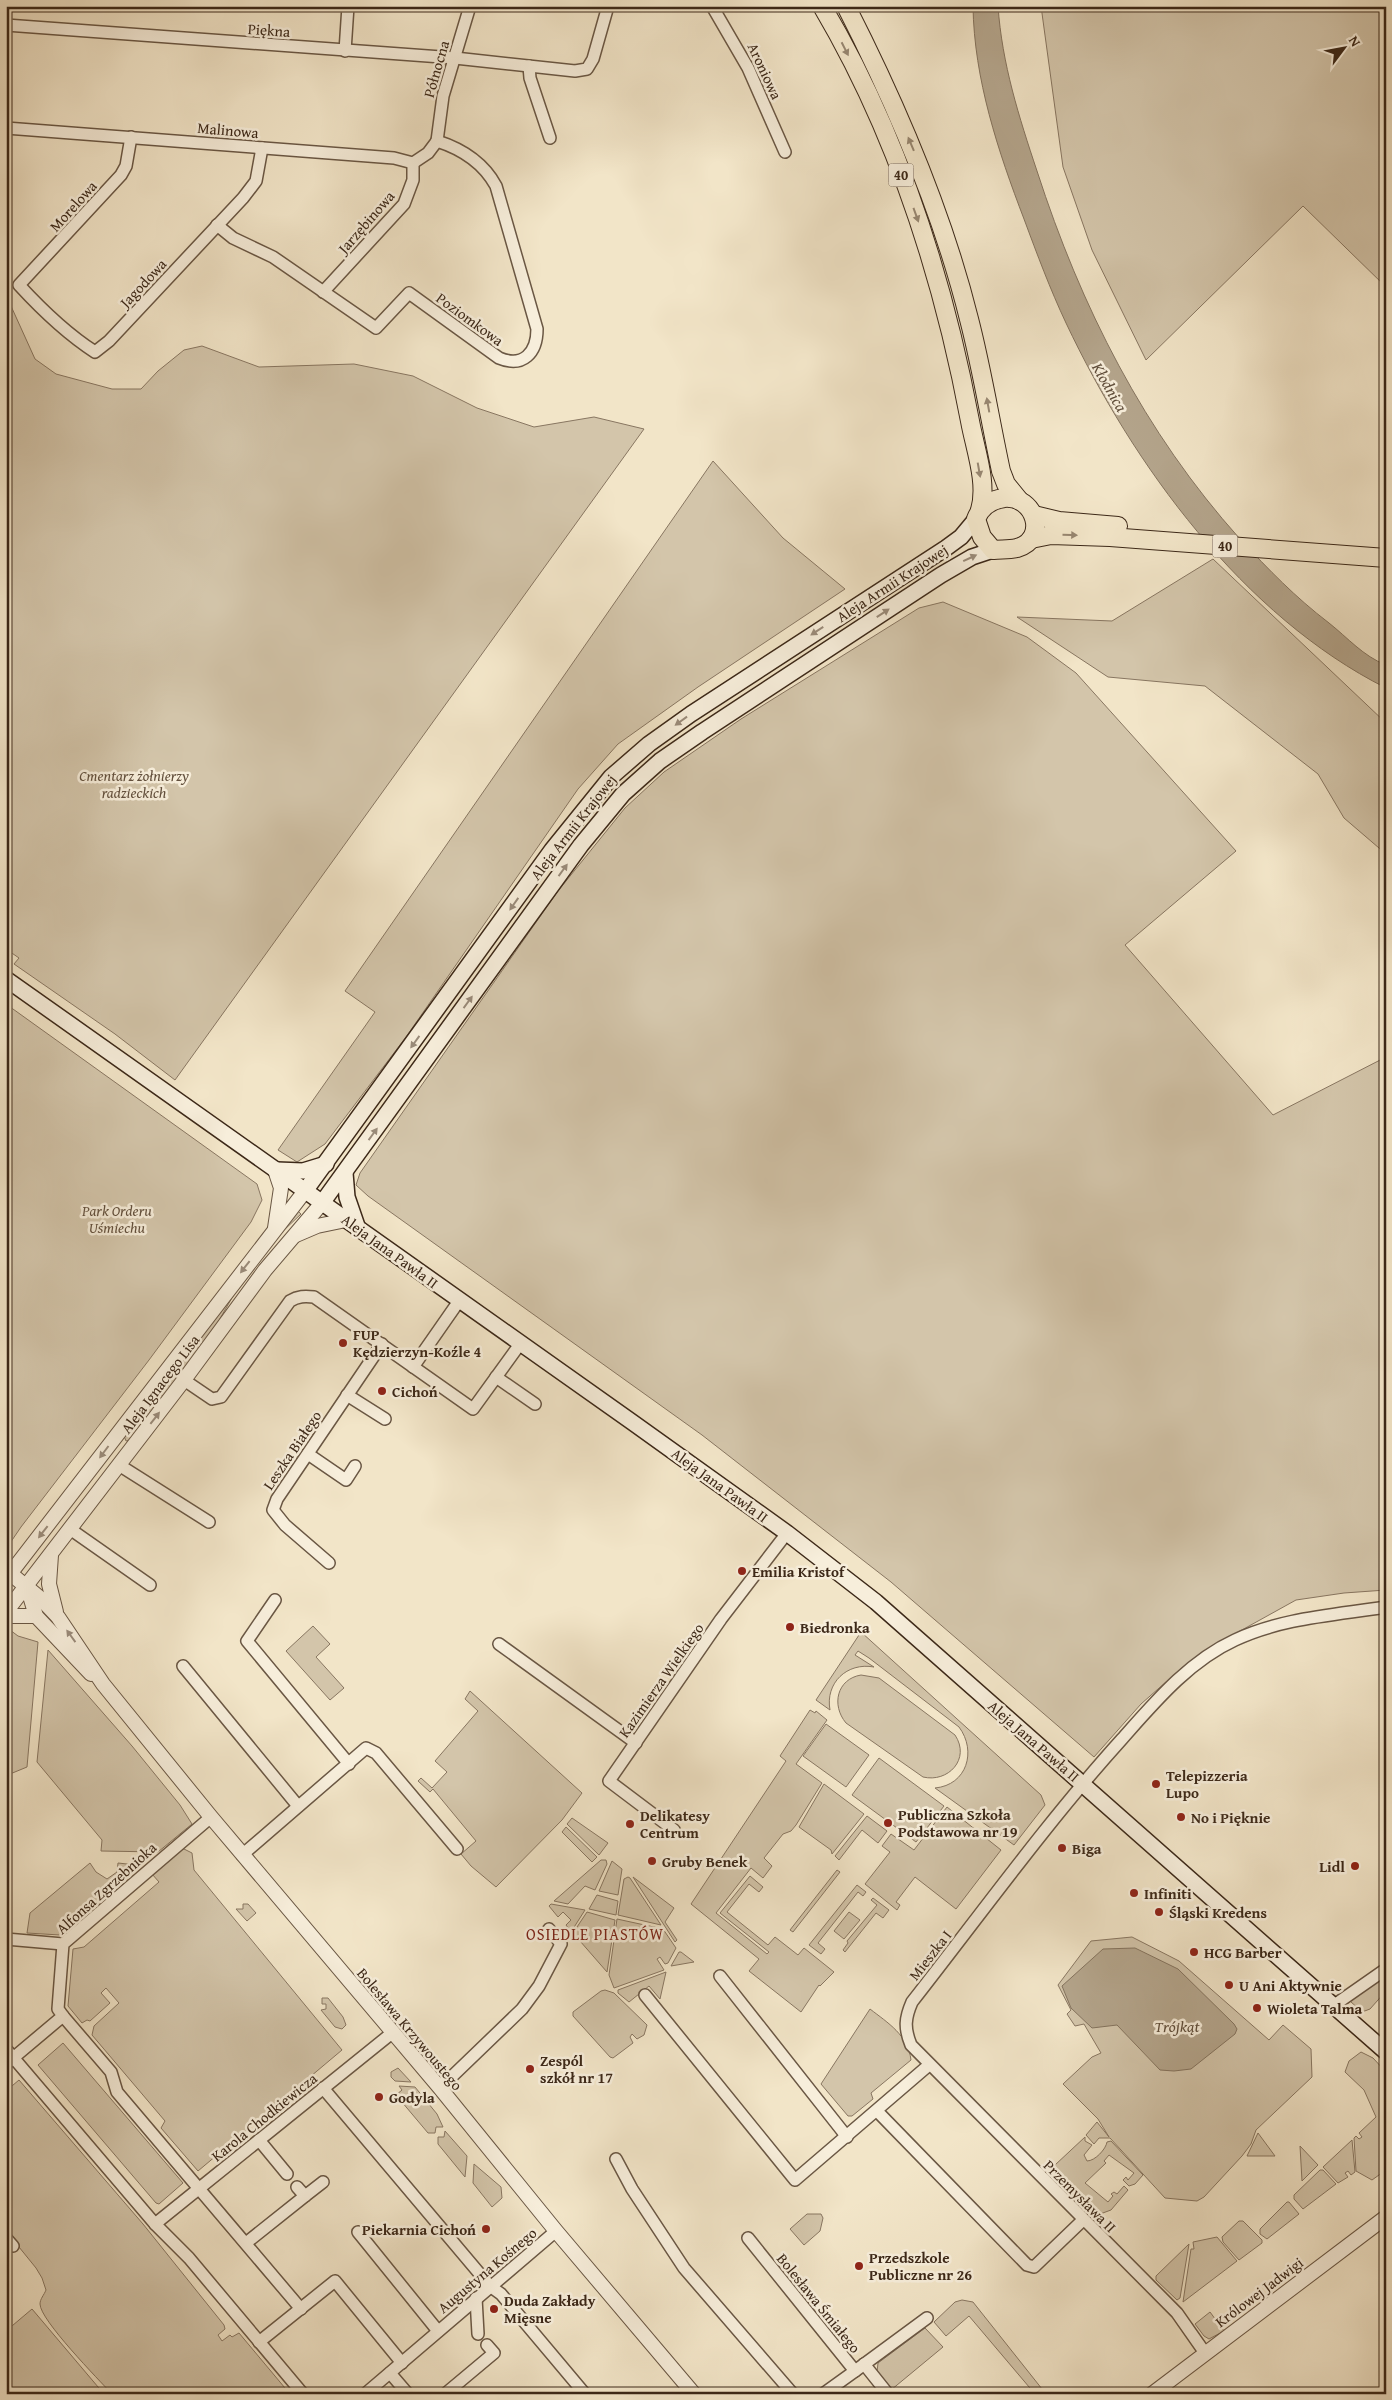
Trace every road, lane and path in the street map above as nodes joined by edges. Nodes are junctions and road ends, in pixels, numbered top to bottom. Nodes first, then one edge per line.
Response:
1 (348, 6) edge
2 (470, 6) edge
3 (608, 6) edge
4 (712, 6) edge
5 (822, 6) edge
6 (846, 6) edge
7 (6, 25) edge
8 (345, 51) junction
9 (455, 58) junction
10 (529, 66) junction
11 (6, 128) edge
12 (131, 137) junction
13 (550, 138) dead end
14 (437, 141) junction
15 (262, 148) junction
16 (785, 152) dead end
17 (413, 163) junction
18 (217, 225) junction
19 (19, 285) joint
20 (323, 292) junction
21 (1019, 500) junction
22 (978, 514) junction
23 (1034, 515) junction
24 (1148, 535) junction
25 (1031, 539) junction
26 (1298, 545) junction
27 (1386, 546) edge
28 (993, 550) junction
29 (1386, 558) edge
30 (6, 979) edge
31 (326, 1164) junction
32 (275, 1170) junction
33 (345, 1173) junction
34 (305, 1191) junction
35 (322, 1203) junction
36 (352, 1224) junction
37 (275, 1229) junction
38 (293, 1236) junction
39 (459, 1300) junction
40 (382, 1344) junction
41 (520, 1344) junction
42 (413, 1367) junction
43 (496, 1377) junction
44 (184, 1380) junction
45 (347, 1395) junction
46 (535, 1404) dead end
47 (385, 1419) dead end
48 (308, 1454) junction
49 (120, 1465) junction
50 (355, 1466) dead end
51 (209, 1522) dead end
52 (70, 1529) junction
53 (787, 1533) junction
54 (51, 1554) junction
55 (329, 1563) dead end
56 (9, 1576) edge
57 (150, 1585) dead end
58 (27, 1586) junction
59 (275, 1600) dead end
60 (1386, 1607) edge
61 (6, 1612) edge
62 (6, 1616) edge
63 (36, 1616) junction
64 (58, 1617) junction
65 (499, 1644) dead end
66 (183, 1666) dead end
67 (103, 1684) junction
68 (636, 1743) junction
69 (349, 1764) junction
70 (1082, 1783) junction
71 (298, 1806) junction
72 (211, 1817) junction
73 (674, 1830) dead end
74 (457, 1849) dead end
75 (242, 1855) junction
76 (549, 1930) dead end
77 (6, 1939) edge
78 (63, 1944) junction
79 (1386, 1970) edge
80 (720, 1976) dead end
81 (645, 1995) dead end
82 (1333, 2006) junction
83 (62, 2016) junction
84 (392, 2033) junction
85 (1386, 2052) edge
86 (9, 2057) edge
87 (929, 2065) junction
88 (323, 2088) junction
89 (440, 2088) junction
90 (877, 2111) junction
91 (847, 2136) junction
92 (259, 2140) junction
93 (616, 2159) dead end
94 (287, 2174) dead end
95 (323, 2182) dead end
96 (297, 2187) dead end
97 (200, 2188) junction
98 (305, 2196) junction
99 (1386, 2217) edge
100 (1083, 2220) junction
101 (155, 2224) junction
102 (556, 2231) junction
103 (358, 2232) dead end
104 (748, 2238) dead end
105 (246, 2243) junction
106 (490, 2286) junction
107 (476, 2298) junction
108 (301, 2309) junction
109 (927, 2318) dead end
110 (438, 2331) junction
111 (478, 2334) dead end
112 (259, 2342) junction
113 (487, 2345) dead end
114 (1205, 2353) junction
115 (402, 2362) junction
116 (859, 2368) junction
117 (390, 2373) junction
118 (302, 2394) edge
119 (365, 2394) edge
120 (408, 2394) edge
121 (445, 2394) edge
122 (585, 2394) edge
123 (694, 2394) edge
124 (793, 2394) edge
125 (823, 2394) edge
126 (888, 2394) edge
127 (1152, 2394) edge

1 - 8 street
2 - 9 street, Północna
3 - 10 street
4 - 16 street, Aroniowa
5 -> 22 main road, 40
21 -> 6 main road, 40
7 - 8 street, Piękna
8 - 9 street, Piękna
9 - 10 street, Piękna
9 - 14 street, Północna
10 - 13 street
11 - 12 street, Malinowa
12 - 15 street, Malinowa
12 - 19 street, Morelowa
14 - 17 street
14 - 20 street, Poziomkowa
15 - 17 street, Malinowa
15 - 18 street, Jagodowa
17 - 20 street, Jarzębinowa
18 - 19 street, Jagodowa
18 - 20 street, Poziomkowa
21 - 22 main road
21 - 23 main road, 40
22 - 28 main road, 40
22 -> 31 main road, Aleja Armii Krajowej
23 - 24 main road, 40
23 - 25 main road
25 -> 24 main road, 40
24 - 26 main road, 40
25 - 28 main road, 40
26 - 27 main road, 40
26 - 29 main road, 40
33 -> 28 main road, Aleja Armii Krajowej
30 - 32 main road, Aleja Jana Pawła II
31 - 32 main road
31 - 34 main road, Aleja Armii Krajowej
32 - 34 main road, Aleja Jana Pawła II
32 - 37 street
33 - 35 main road, Aleja Armii Krajowej
33 - 36 main road
34 - 35 main road, Aleja Jana Pawła II
34 - 37 street, Aleja Ignacego Lisa
35 - 36 main road, Aleja Jana Pawła II
35 - 38 street, Aleja Ignacego Lisa
36 - 38 street
36 - 39 main road, Aleja Jana Pawła II
37 -> 56 street, Aleja Ignacego Lisa
38 - 44 street, Aleja Ignacego Lisa
39 - 41 main road, Aleja Jana Pawła II
39 - 42 street
40 - 42 street
40 - 44 street
40 - 45 street, Leszka Białego
41 - 43 street
41 - 53 main road, Aleja Jana Pawła II
42 - 43 street
43 - 46 street
49 -> 44 street, Aleja Ignacego Lisa
45 - 47 street
45 - 48 street, Leszka Białego
48 - 50 street
48 - 55 street, Leszka Białego
49 - 51 street
49 - 52 street, Aleja Ignacego Lisa
52 - 54 street, Aleja Ignacego Lisa
52 - 57 street
53 - 68 street, Kazimierza Wielkiego
53 - 70 main road, Aleja Jana Pawła II
54 - 58 street, Aleja Ignacego Lisa
54 - 64 street, Bolesława Krzywoustego
56 - 58 street, Aleja Ignacego Lisa
58 - 61 street, Aleja Ignacego Lisa
58 - 63 street, Bolesława Krzywoustego
58 - 64 street, Bolesława Krzywoustego
59 - 69 street
60 - 70 street, Mieszka I
62 - 63 street
63 - 67 street, Bolesława Krzywoustego
67 -> 64 street, Bolesława Krzywoustego
65 - 68 street
66 - 71 street
67 - 72 street, Bolesława Krzywoustego
68 - 73 street, Kazimierza Wielkiego
69 - 71 street
69 - 74 street
70 - 82 main road, Aleja Jana Pawła II
70 - 87 street, Mieszka I
71 - 75 street
72 - 75 street, Bolesława Krzywoustego
72 - 78 street, Alfonsa Zgrzebnioka
75 - 84 street, Bolesława Krzywoustego
76 - 89 street
77 - 78 street
78 - 83 street, Alfonsa Zgrzebnioka
79 - 82 street
80 - 91 street
81 - 91 street
82 - 85 main road, Aleja Jana Pawła II
83 - 86 street
83 - 97 street
84 - 88 street, Karola Chodkiewicza
84 - 89 street, Bolesława Krzywoustego
86 - 101 street
87 - 90 street
87 - 100 street, Przemysława II
88 - 92 street, Karola Chodkiewicza
88 - 106 street
89 - 102 street, Bolesława Krzywoustego
90 - 91 street
90 - 100 street
92 - 94 street
92 - 97 street, Karola Chodkiewicza
93 - 124 street
95 - 98 street
96 - 98 street
97 - 101 street, Karola Chodkiewicza
97 - 105 street
98 - 105 street
99 - 114 street, Królowej Jadwigi
100 - 114 street, Przemysława II
101 - 112 street
102 - 106 street, Augustyna Kośnego
102 - 123 street, Bolesława Krzywoustego
103 - 110 street, Augustyna Kośnego
104 - 116 street, Bolesława Śmiałego
105 - 108 street
106 - 107 street, Augustyna Kośnego
106 - 122 street
107 - 110 street, Augustyna Kośnego
107 - 111 street
108 - 112 street
108 - 115 street
109 - 116 street
110 - 115 street, Augustyna Kośnego
112 - 118 street
113 - 121 street
114 - 127 street, Królowej Jadwigi
115 - 117 street, Augustyna Kośnego
116 - 125 street
116 - 126 street, Bolesława Śmiałego
117 - 119 street, Augustyna Kośnego
117 - 120 street

